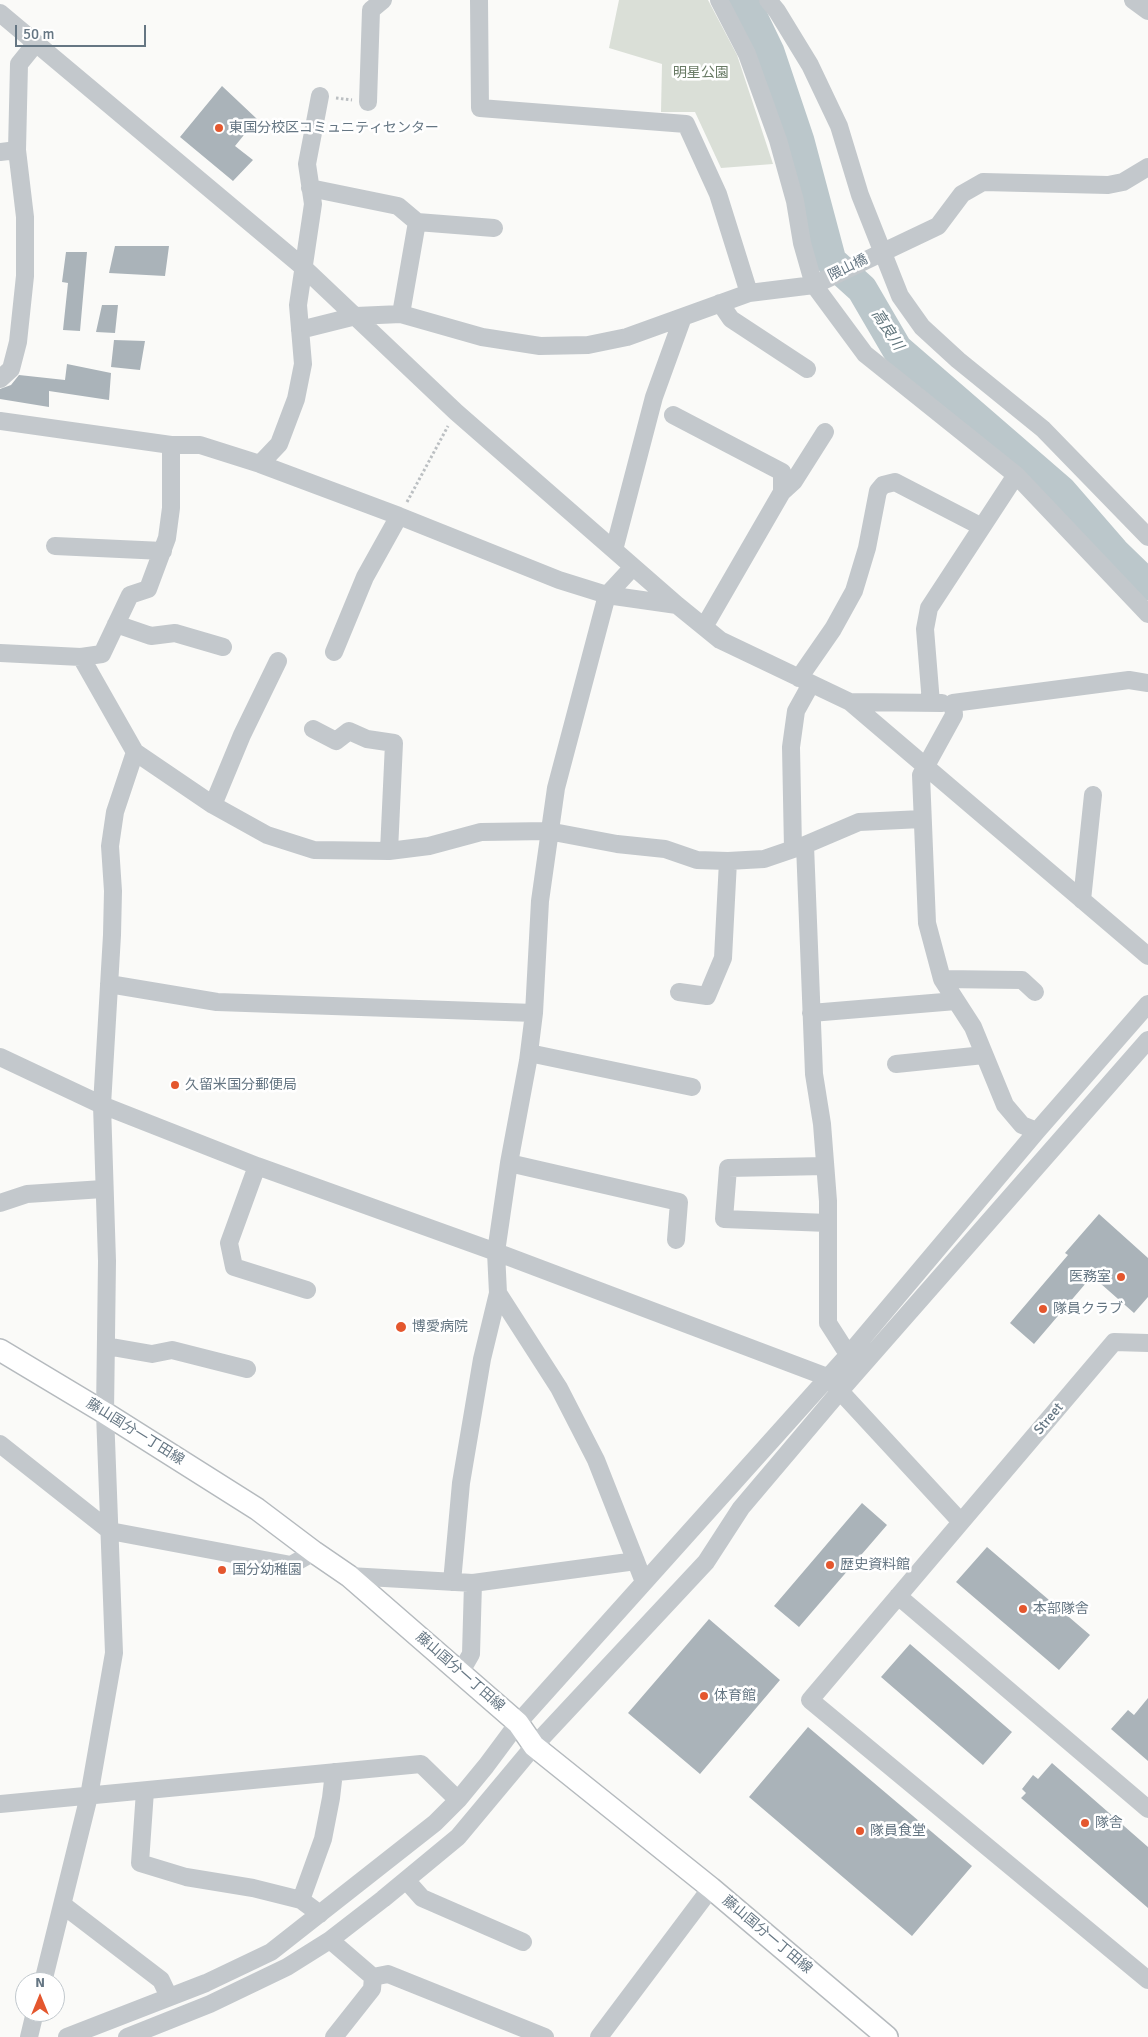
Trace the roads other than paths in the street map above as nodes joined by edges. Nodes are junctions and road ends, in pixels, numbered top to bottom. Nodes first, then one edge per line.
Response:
1 (383, 0) edge
2 (479, 0) edge
3 (719, 0) edge
4 (768, 0) edge
5 (1133, 0) edge
6 (1148, 10) edge
7 (0, 13) edge
8 (36, 43) junction
9 (320, 96) road end
10 (368, 102) road end
11 (9, 150) edge
12 (1148, 167) edge
13 (310, 188) junction
14 (417, 222) junction
15 (494, 228) dead end
16 (883, 251) junction
17 (303, 267) junction
18 (814, 285) junction
19 (749, 293) junction
20 (720, 303) junction
21 (401, 314) junction
22 (356, 316) junction
23 (683, 317) junction
24 (300, 330) junction
25 (807, 369) dead end
26 (0, 379) edge
27 (673, 415) dead end
28 (0, 421) edge
29 (825, 432) dead end
30 (171, 445) junction
31 (260, 464) junction
32 (1016, 475) junction
33 (782, 492) junction
34 (399, 516) junction
35 (982, 527) junction
36 (1148, 537) edge
37 (55, 546) dead end
38 (614, 550) junction
39 (163, 551) junction
40 (633, 567) junction
41 (607, 595) junction
42 (677, 605) junction
43 (1148, 614) edge
44 (116, 624) junction
45 (704, 627) junction
46 (223, 647) dead end
47 (0, 652) edge
48 (334, 652) dead end
49 (81, 657) junction
50 (278, 661) dead end
51 (805, 681) junction
52 (1148, 683) edge
53 (850, 702) junction
54 (931, 703) junction
55 (953, 703) junction
56 (313, 729) dead end
57 (135, 752) junction
58 (926, 768) junction
59 (1093, 795) dead end
60 (214, 805) junction
61 (922, 819) junction
62 (548, 831) junction
63 (799, 847) junction
64 (389, 851) junction
65 (728, 861) junction
66 (1082, 900) junction
67 (1148, 956) edge
68 (942, 979) junction
69 (109, 984) junction
70 (679, 992) dead end
71 (1035, 992) dead end
72 (956, 1002) junction
73 (1148, 1004) edge
74 (534, 1012) junction
75 (811, 1013) junction
76 (1148, 1040) edge
77 (529, 1053) junction
78 (984, 1055) junction
79 (0, 1057) edge
80 (896, 1064) dead end
81 (692, 1087) dead end
82 (102, 1105) junction
83 (1037, 1132) junction
84 (509, 1163) junction
85 (257, 1166) junction
86 (825, 1166) junction
87 (103, 1189) junction
88 (0, 1203) edge
89 (828, 1223) junction
90 (676, 1240) dead end
91 (496, 1252) junction
92 (307, 1290) dead end
93 (498, 1294) junction
94 (1148, 1343) edge
95 (106, 1346) junction
96 (0, 1350) edge
97 (850, 1353) junction
98 (247, 1370) dead end
99 (827, 1377) junction
100 (840, 1391) junction
101 (104, 1413) junction
102 (0, 1444) edge
103 (961, 1522) junction
104 (110, 1531) junction
105 (314, 1552) junction
106 (636, 1561) junction
107 (349, 1576) junction
108 (452, 1582) junction
109 (644, 1582) junction
110 (473, 1583) junction
111 (898, 1596) junction
112 (460, 1673) junction
113 (518, 1723) junction
114 (534, 1746) junction
115 (334, 1772) junction
116 (145, 1790) junction
117 (89, 1796) junction
118 (458, 1800) junction
119 (0, 1804) edge
120 (1148, 1809) edge
121 (406, 1880) junction
122 (711, 1888) junction
123 (301, 1900) junction
124 (63, 1905) junction
125 (320, 1914) junction
126 (330, 1940) junction
127 (523, 1942) dead end
128 (46, 1972) edge
129 (373, 1977) junction
130 (1148, 1980) edge
131 (169, 1997) junction
132 (33, 2022) edge
133 (29, 2037) edge
134 (67, 2037) edge
135 (127, 2037) edge
136 (334, 2037) edge
137 (545, 2037) edge
138 (599, 2037) edge
139 (887, 2037) edge

1 - 10 street
2 - 19 street
3 - 18 street
4 - 16 street
5 - 6 street
7 - 8 street
8 - 11 street
8 - 17 street
9 - 13 street
11 - 26 street
12 - 16 street, 隈山橋
13 - 14 street
13 - 17 street
14 - 15 street
14 - 21 street
16 - 18 street, 隈山橋
16 - 36 street
17 - 22 street
17 - 24 street
18 - 19 street, 隈山橋
18 - 32 street
19 - 20 street, 隈山橋
20 - 23 street, 隈山橋
20 - 25 street
21 - 22 street, 隈山橋
21 - 23 street, 隈山橋
22 - 24 street, 隈山橋
22 - 38 street
23 - 38 street
24 - 31 street
27 - 33 street
28 - 30 street
29 - 33 street
30 - 31 street
30 - 39 street
31 - 34 street
32 - 35 street
32 - 43 street
33 - 45 street
34 - 41 street
34 - 48 street
35 - 51 street
35 - 54 street
37 - 39 street
38 - 40 street
39 - 44 street
40 - 41 street
40 - 42 street
41 - 42 street
41 - 62 street
42 - 45 street
44 - 46 street
44 - 49 street
45 - 51 street
47 - 49 street
49 - 57 street
50 - 60 street
51 - 53 street
51 - 63 street
52 - 55 street
53 - 54 street
53 - 58 street
54 - 55 street
55 - 58 street
56 - 64 street
57 - 60 street
57 - 69 street
58 - 61 street
58 - 66 street
59 - 66 street
60 - 64 street
61 - 63 street
61 - 68 street
62 - 64 street
62 - 65 street
62 - 74 street
63 - 65 street
63 - 75 street
65 - 70 street
66 - 67 street
68 - 71 street
68 - 72 street
69 - 74 street
69 - 82 street
72 - 75 street
72 - 78 street
73 - 83 street
74 - 77 street
75 - 86 street
76 - 100 street
77 - 81 street
77 - 84 street
78 - 80 street
78 - 83 street
79 - 82 street
82 - 85 street
82 - 87 street
83 - 97 street
84 - 90 street
84 - 91 street
85 - 91 street
85 - 92 street
86 - 89 street
86 - 89 street
87 - 88 street
87 - 95 street
89 - 97 street
91 - 93 street
91 - 99 street
93 - 106 street
93 - 108 street
94 - 103 street, Street
95 - 98 street
95 - 101 street
96 - 101 main road, 藤山国分一丁田線
97 - 99 street
99 - 100 street
99 - 109 street
100 - 103 street
100 - 114 street
101 - 104 street
101 - 105 main road, 藤山国分一丁田線
102 - 104 street
103 - 111 street
104 - 105 street
104 - 117 street
105 - 107 main road, 藤山国分一丁田線
106 - 109 street
106 - 110 street
107 - 108 street
107 - 112 main road, 藤山国分一丁田線
108 - 110 street
109 - 113 street
110 - 112 street
111 - 120 street
111 - 130 street
112 - 113 main road, 藤山国分一丁田線
113 - 114 main road, 藤山国分一丁田線
113 - 118 street
114 - 121 street
114 - 122 main road, 藤山国分一丁田線
115 - 116 street
115 - 118 street
115 - 123 street
116 - 117 street
116 - 123 street
117 - 119 street
117 - 124 street
118 - 125 street
121 - 126 street
121 - 127 street
122 - 138 street
122 - 139 main road, 藤山国分一丁田線
123 - 125 street
124 - 128 street
124 - 131 street
125 - 131 street
126 - 129 street
126 - 135 street
129 - 136 street
129 - 137 street
131 - 134 street
132 - 133 street

